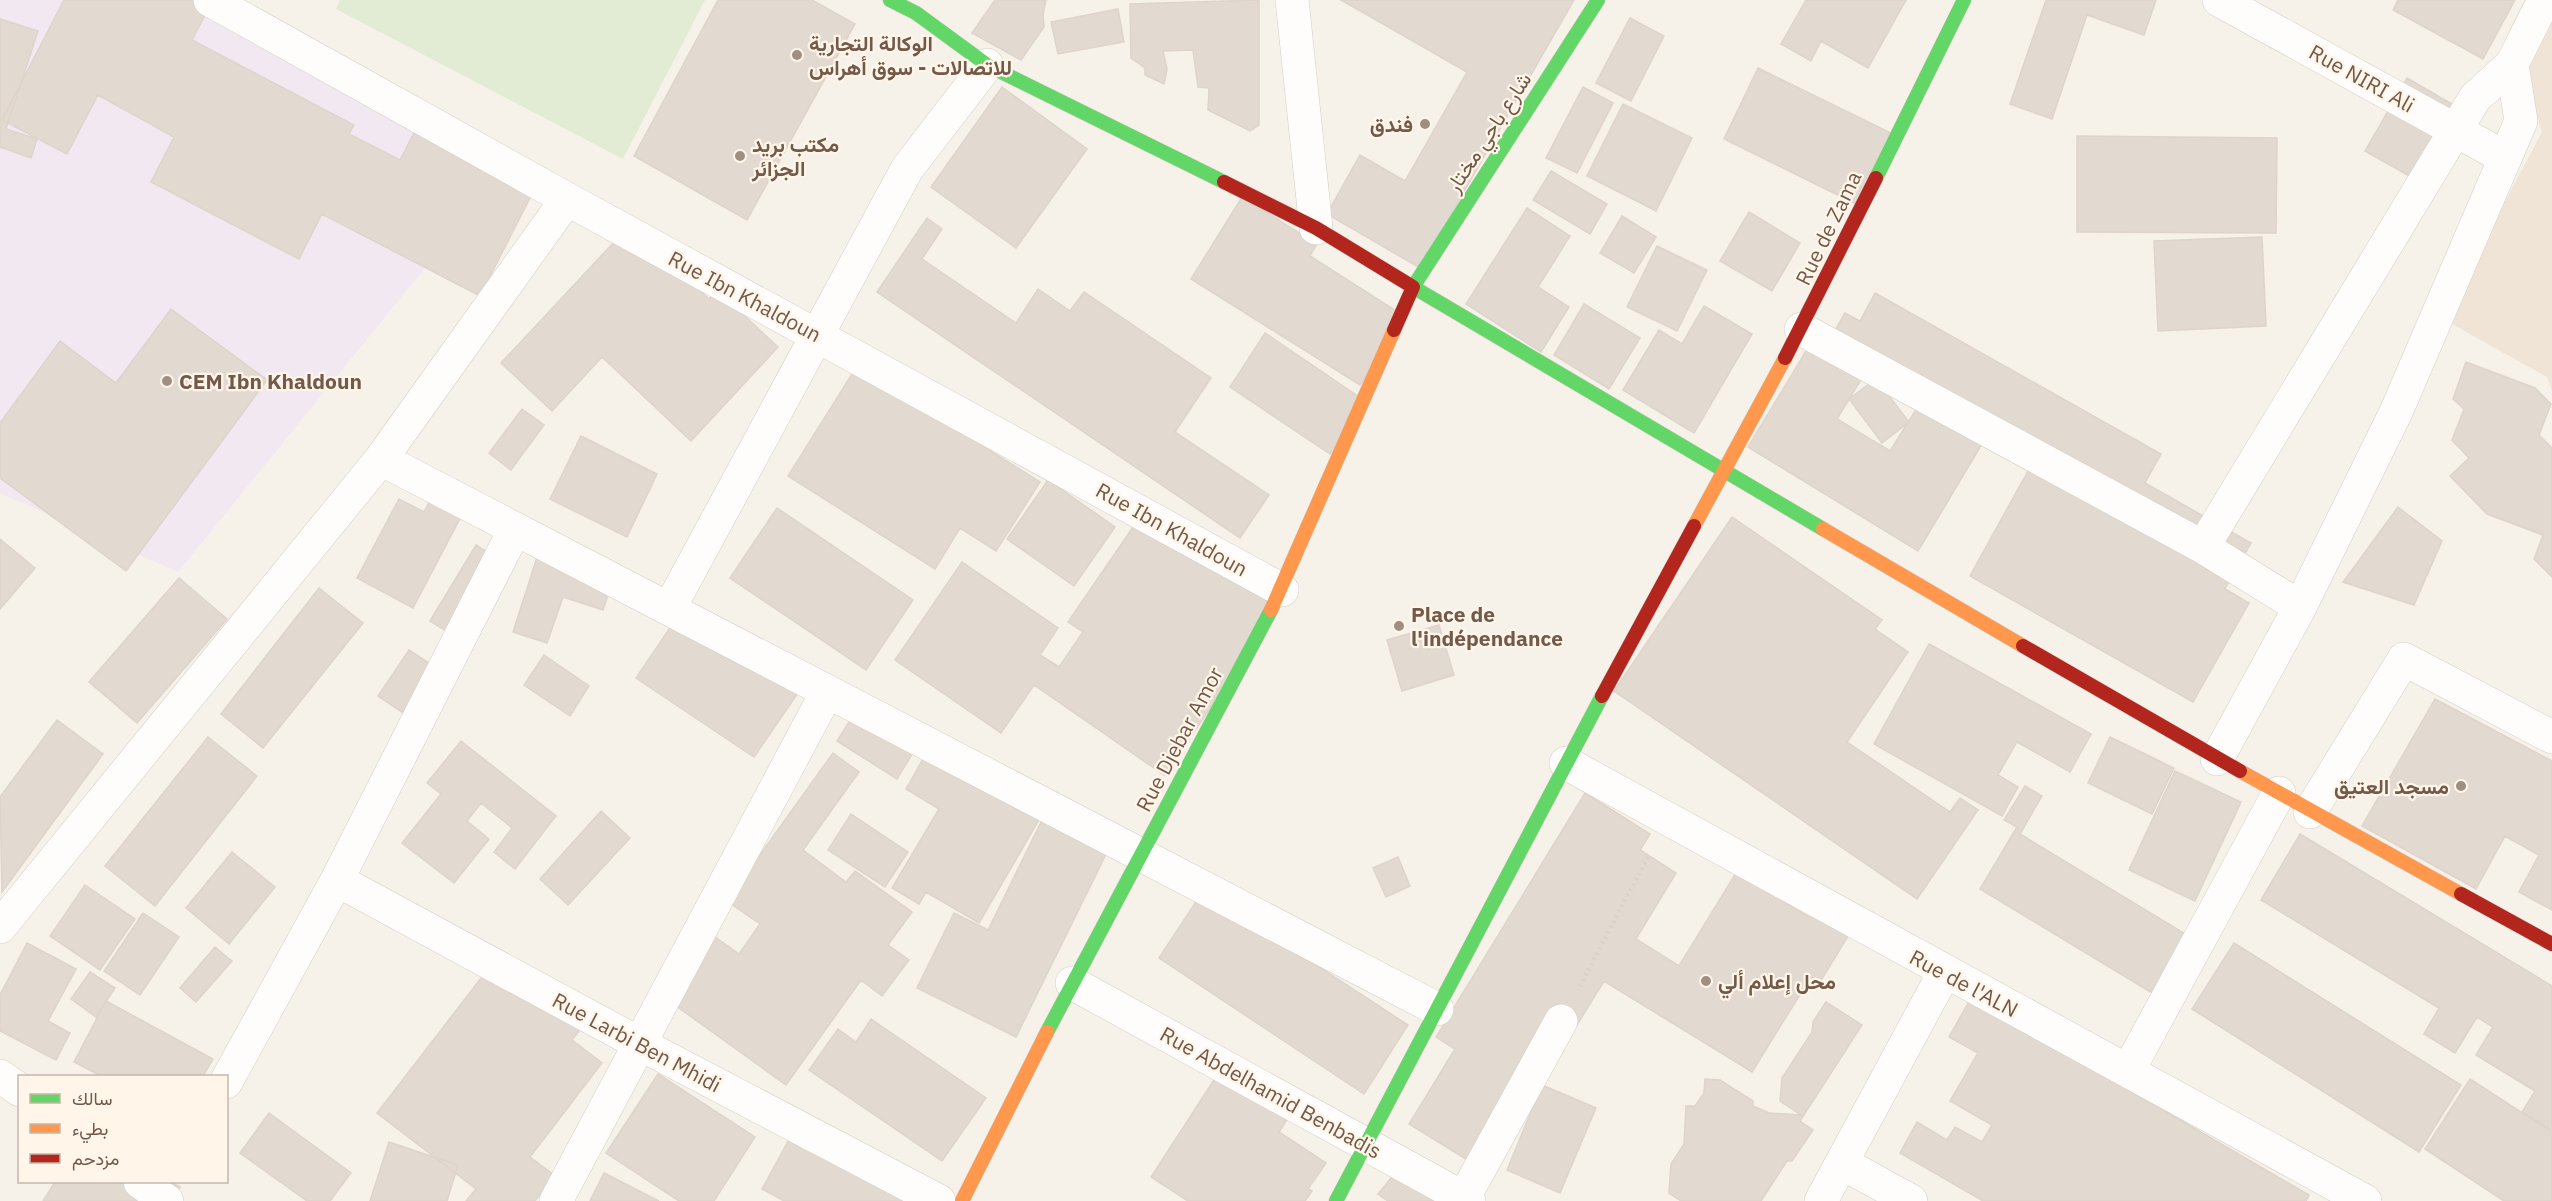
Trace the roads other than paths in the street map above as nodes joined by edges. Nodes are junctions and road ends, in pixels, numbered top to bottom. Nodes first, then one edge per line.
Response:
1 (210, 0) edge
2 (1292, 0) edge
3 (1598, 0) edge
4 (1964, 0) edge
5 (2219, 0) edge
6 (2544, 0) edge
7 (907, 4) edge
8 (2512, 64) junction
9 (987, 65) junction
10 (2456, 130) junction
11 (2504, 157) junction
12 (567, 199) junction
13 (1316, 228) junction
14 (1413, 287) junction
15 (1802, 329) junction
16 (819, 336) junction
17 (381, 459) junction
18 (1723, 471) junction
19 (514, 529) junction
20 (2203, 547) junction
21 (1282, 590) junction
22 (2300, 607) junction
23 (669, 609) junction
24 (827, 692) junction
25 (2552, 737) edge
26 (2217, 759) junction
27 (1566, 763) junction
28 (2279, 793) junction
29 (2310, 812) junction
30 (1142, 854) junction
31 (337, 880) junction
32 (0, 927) edge
33 (2552, 944) edge
34 (1944, 973) junction
35 (1072, 983) junction
36 (1437, 1009) junction
37 (1562, 1021) road end
38 (640, 1044) junction
39 (2128, 1071) junction
40 (0, 1076) edge
41 (228, 1078) edge
42 (18, 1089) edge
43 (1365, 1145) junction
44 (1842, 1163) junction
45 (2350, 1197) edge
46 (1465, 1200) edge
47 (556, 1201) edge
48 (939, 1201) edge
49 (962, 1201) edge
50 (1336, 1201) edge
51 (1821, 1201) edge
52 (1911, 1201) edge

1 - 12 street, Rue Ibn Khaldoun
2 - 13 street
3 - 14 street, شارع باجي مختار
4 - 15 street, Rue de Zama
5 - 10 street, Rue NIRI Ali
6 - 8 street
7 - 9 street
8 - 10 street
8 - 11 street
9 - 13 street
9 - 16 street
10 - 11 street, Rue NIRI Ali
10 - 20 street
11 - 22 street
12 - 16 street, Rue Ibn Khaldoun
12 - 17 street
13 - 14 street
14 - 18 street
14 - 21 street, Rue Djebar Amor
15 - 18 street, Rue de Zama
15 - 20 street
16 - 21 street, Rue Ibn Khaldoun
16 - 23 street
17 - 19 street
17 - 32 street
18 - 26 street
18 - 27 street, Rue de Zama
19 - 23 street
19 - 31 street
20 - 22 street
21 - 30 street, Rue Djebar Amor
22 - 26 street
23 - 24 street
24 - 30 street
24 - 38 street
25 - 29 street
26 - 28 street
27 - 34 street, Rue de l'ALN
27 - 36 street, Rue de Zama
28 - 29 street
28 - 39 street
29 - 33 street
30 - 35 street, Rue Djebar Amor
30 - 36 street
31 - 38 street, Rue Larbi Ben Mhidi
31 - 41 street
34 - 39 street, Rue de l'ALN
34 - 44 street
35 - 43 street, Rue Abdelhamid Benbadis
35 - 49 street, Rue Djebar Amor
36 - 43 street, Rue de Zama
37 - 46 street
38 - 47 street
38 - 48 street, Rue Larbi Ben Mhidi
39 - 45 street, Rue de l'ALN
40 - 42 street
43 - 46 street, Rue Abdelhamid Benbadis
43 - 50 street, Rue de Zama
44 - 51 street
44 - 52 street

